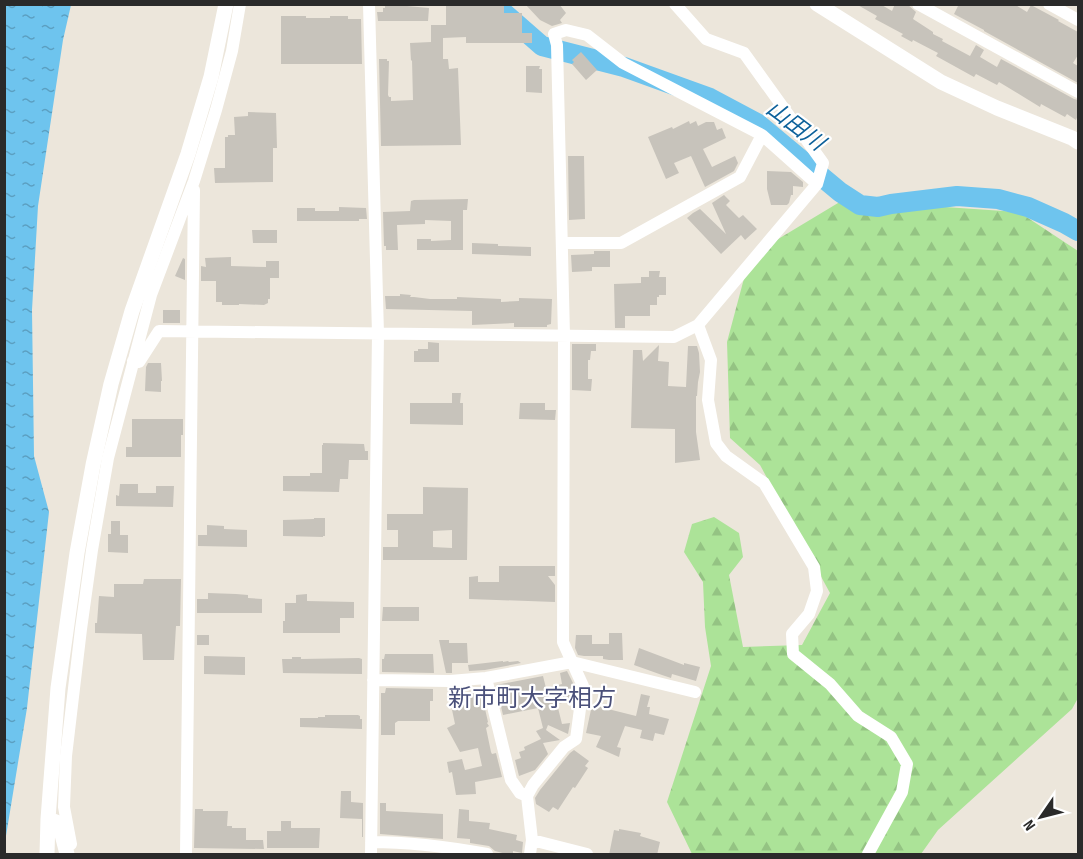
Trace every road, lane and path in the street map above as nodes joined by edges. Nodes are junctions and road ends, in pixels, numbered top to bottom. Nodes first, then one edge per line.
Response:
1 (226, 4) edge
2 (240, 4) edge
3 (369, 4) edge
4 (675, 4) edge
5 (818, 4) edge
6 (918, 4) edge
7 (1049, 4) edge
8 (1078, 20) edge
9 (1078, 92) edge
10 (762, 135) junction
11 (1078, 142) edge
12 (194, 181) junction
13 (817, 184) junction
14 (562, 243) junction
15 (698, 325) junction
16 (192, 332) junction
17 (378, 333) junction
18 (564, 336) junction
19 (133, 361) junction
20 (572, 662) junction
21 (486, 678) junction
22 (374, 680) junction
23 (695, 692) dead end
24 (527, 796) junction
25 (48, 819) junction
26 (532, 840) junction
27 (371, 848) edge
28 (47, 855) edge
29 (67, 855) edge
30 (74, 855) edge
31 (186, 855) edge
32 (487, 855) edge
33 (530, 855) edge
34 (587, 855) edge
35 (868, 855) edge

1 - 25 street
2 - 12 street
3 - 17 street
4 - 13 street
5 - 11 street
6 - 9 street
7 - 8 street
10 - 13 street
10 - 14 street
10 - 14 street
12 - 16 street
12 - 19 street
13 - 15 street
14 - 18 street
15 - 18 street
15 - 35 street
16 - 17 street
16 - 19 street
16 - 31 street
17 - 18 street
17 - 22 street
18 - 20 street
19 - 30 street
20 - 21 street
20 - 23 street
20 - 24 street
21 - 22 street
21 - 24 street
22 - 27 street
24 - 26 street
25 - 28 street
25 - 29 street
26 - 33 street
26 - 34 street
27 - 32 street

